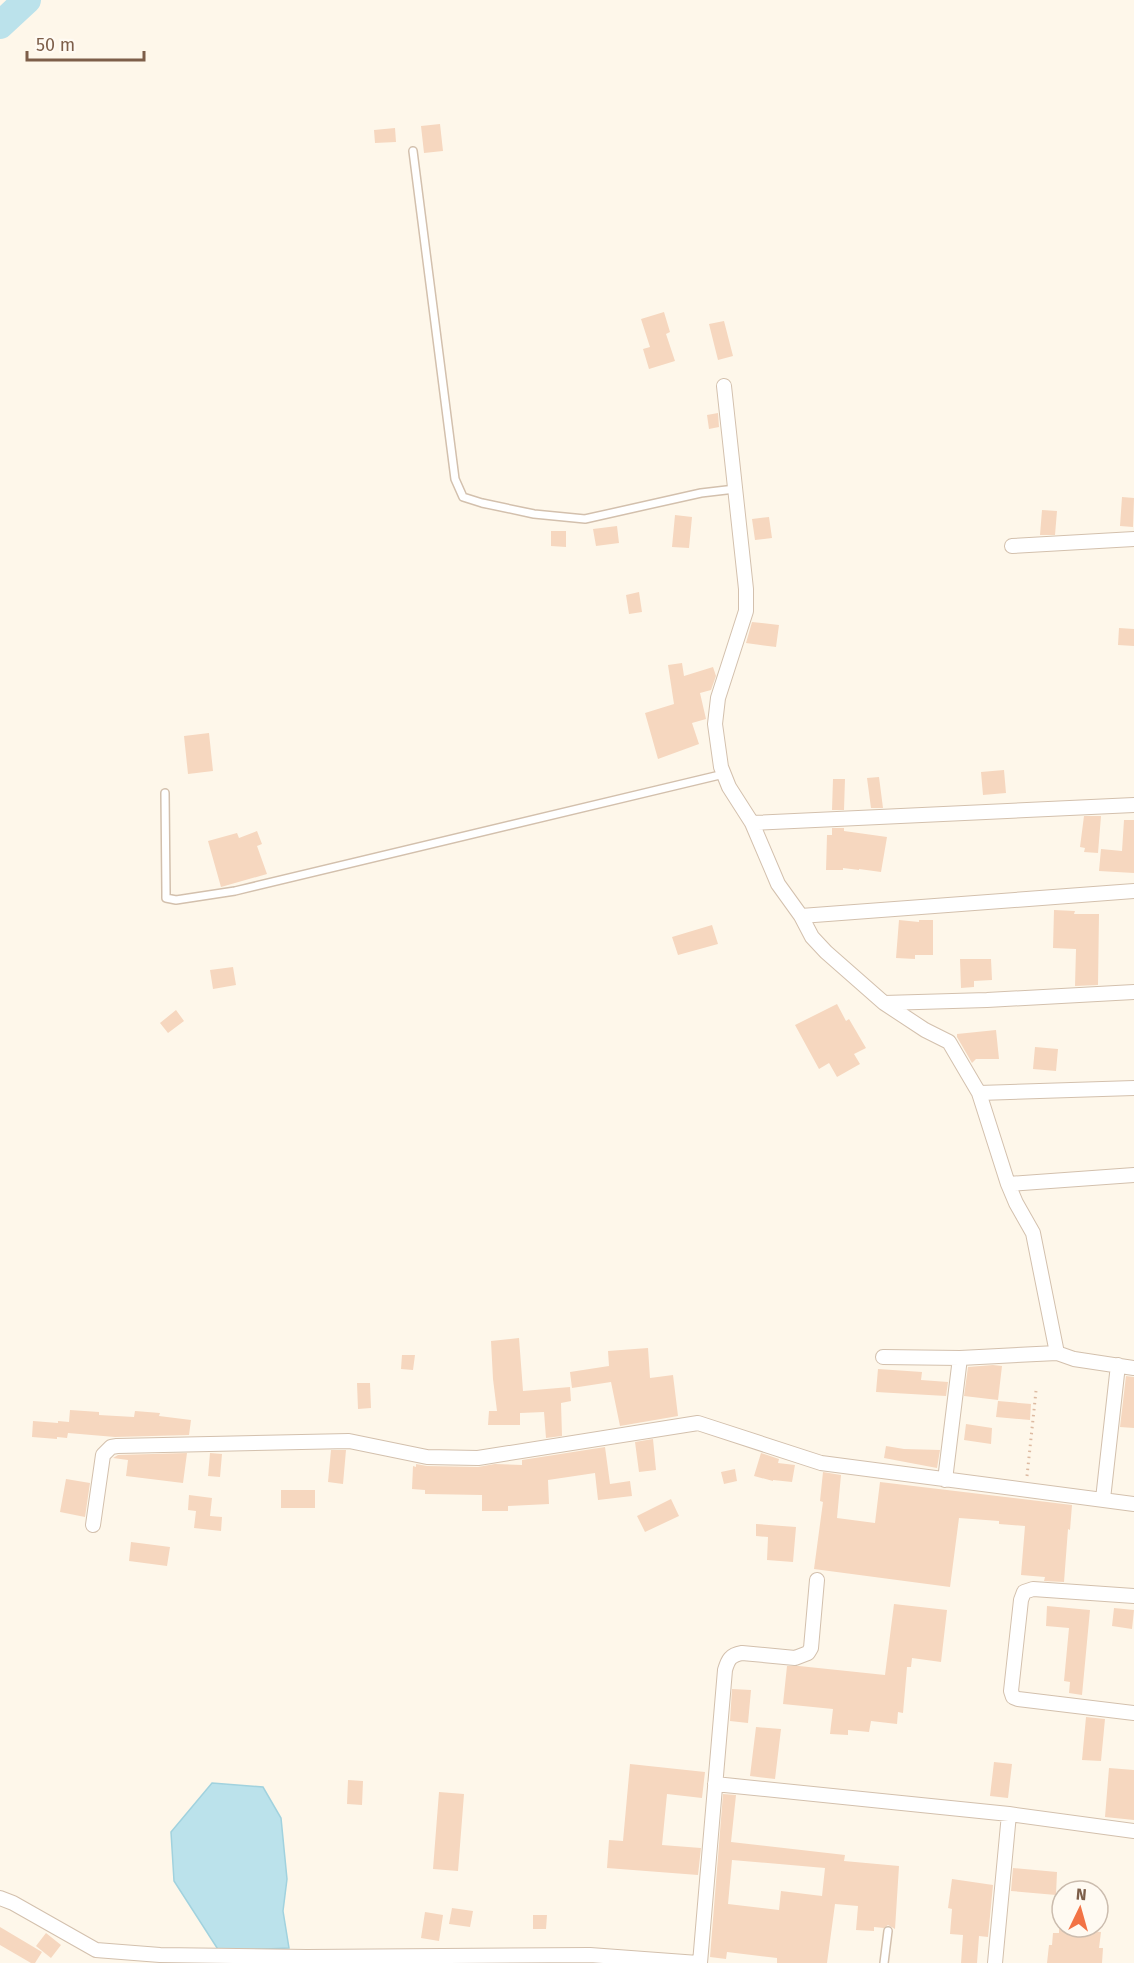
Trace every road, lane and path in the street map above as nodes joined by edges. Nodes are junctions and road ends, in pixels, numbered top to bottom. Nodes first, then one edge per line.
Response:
1 (412, 151) dead end
2 (724, 386) dead end
3 (735, 489) junction
4 (1134, 539) edge
5 (1012, 546) dead end
6 (724, 774) junction
7 (165, 793) dead end
8 (1134, 805) edge
9 (752, 823) junction
10 (1134, 891) edge
11 (801, 916) junction
12 (1134, 992) edge
13 (884, 1003) junction
14 (1134, 1088) edge
15 (979, 1093) junction
16 (1134, 1175) edge
17 (1008, 1184) junction
18 (1058, 1353) junction
19 (883, 1357) dead end
20 (960, 1358) junction
21 (1118, 1365) junction
22 (1134, 1368) edge
23 (1036, 1391) dead end
24 (945, 1480) junction
25 (1026, 1489) junction
26 (1103, 1499) junction
27 (1134, 1504) edge
28 (93, 1525) dead end
29 (817, 1580) dead end
30 (1134, 1596) edge
31 (1134, 1713) edge
32 (715, 1784) junction
33 (1009, 1814) junction
34 (1134, 1831) edge
35 (0, 1898) edge
36 (888, 1931) dead end
37 (590, 1959) edge
38 (699, 1963) edge
39 (884, 1963) edge
40 (995, 1963) edge

1 - 3 lane
2 - 3 street
3 - 6 street
4 - 5 street
6 - 7 lane
6 - 9 street
8 - 9 street
9 - 11 street
10 - 11 street
11 - 13 street
12 - 13 street
13 - 15 street
14 - 15 street
15 - 17 street
16 - 17 street
17 - 18 street
18 - 20 street
18 - 21 street
19 - 20 street
20 - 24 street
21 - 22 street
21 - 26 street
23 - 25 path
24 - 25 street
24 - 28 street
25 - 26 street
26 - 27 street
29 - 32 street
30 - 31 street
32 - 33 street
32 - 38 street
33 - 34 street
33 - 40 street
35 - 37 street
36 - 39 lane
37 - 38 street

